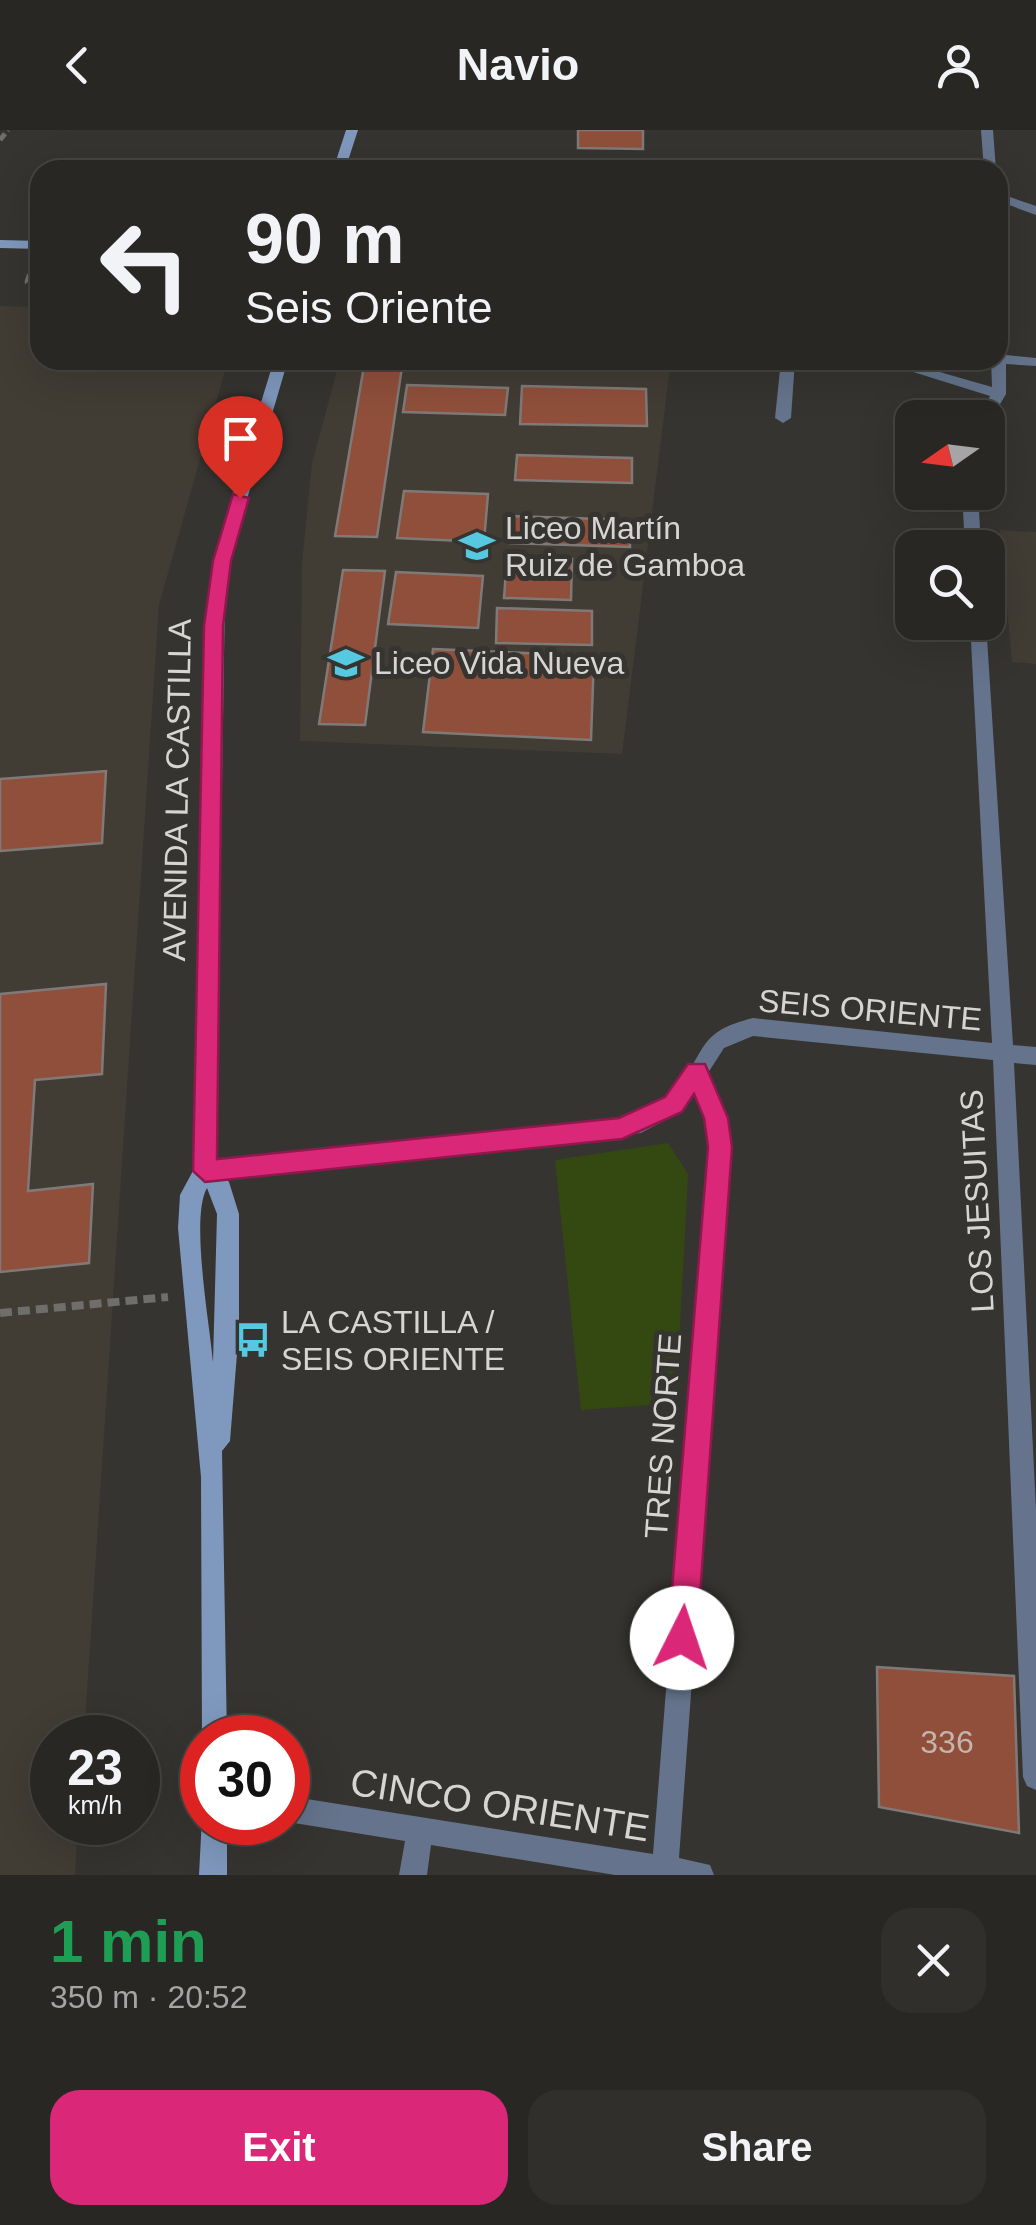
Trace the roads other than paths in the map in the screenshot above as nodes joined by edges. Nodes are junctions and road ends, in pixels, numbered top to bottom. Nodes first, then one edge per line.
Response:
1 (352, 130) edge
2 (988, 130) edge
3 (342, 160) edge
4 (990, 160) edge
5 (1008, 201) edge
6 (1036, 211) edge
7 (1, 245) edge
8 (30, 245) edge
9 (1008, 360) edge
10 (1036, 362) edge
11 (278, 370) edge
12 (787, 370) edge
13 (916, 370) edge
14 (1000, 370) edge
15 (999, 394) junction
16 (996, 400) edge
17 (783, 418) dead end
18 (979, 640) edge
19 (1003, 1052) junction
20 (1036, 1056) edge
21 (696, 1071) junction
22 (205, 1171) junction
23 (213, 1477) junction
24 (1034, 1697) edge
25 (214, 1715) edge
26 (1036, 1777) edge
27 (310, 1814) edge
28 (420, 1831) junction
29 (214, 1845) edge
30 (665, 1870) junction
31 (213, 1875) edge
32 (413, 1875) edge
33 (700, 1875) edge

1 - 3 main road
2 - 4 street
5 - 6 street
7 - 8 main road
9 - 10 street
11 - 22 main road, AVENIDA LA CASTILLA
12 - 17 street
13 - 15 street
14 - 15 street
15 - 16 street
18 - 19 street, LOS JESUITAS
19 - 20 street, SEIS ORIENTE
19 - 21 street, SEIS ORIENTE
19 - 24 street, LOS JESUITAS
21 - 22 street, SEIS ORIENTE
21 - 30 street, TRES NORTE
22 - 23 main road, AVENIDA LA CASTILLA
22 - 23 main road, AVENIDA LA CASTILLA
23 - 25 main road, AVENIDA LA CASTILLA
24 - 26 street, LOS JESUITAS
27 - 28 street, CINCO ORIENTE
28 - 30 street, CINCO ORIENTE
28 - 32 street
29 - 31 main road
30 - 33 street, CINCO ORIENTE

